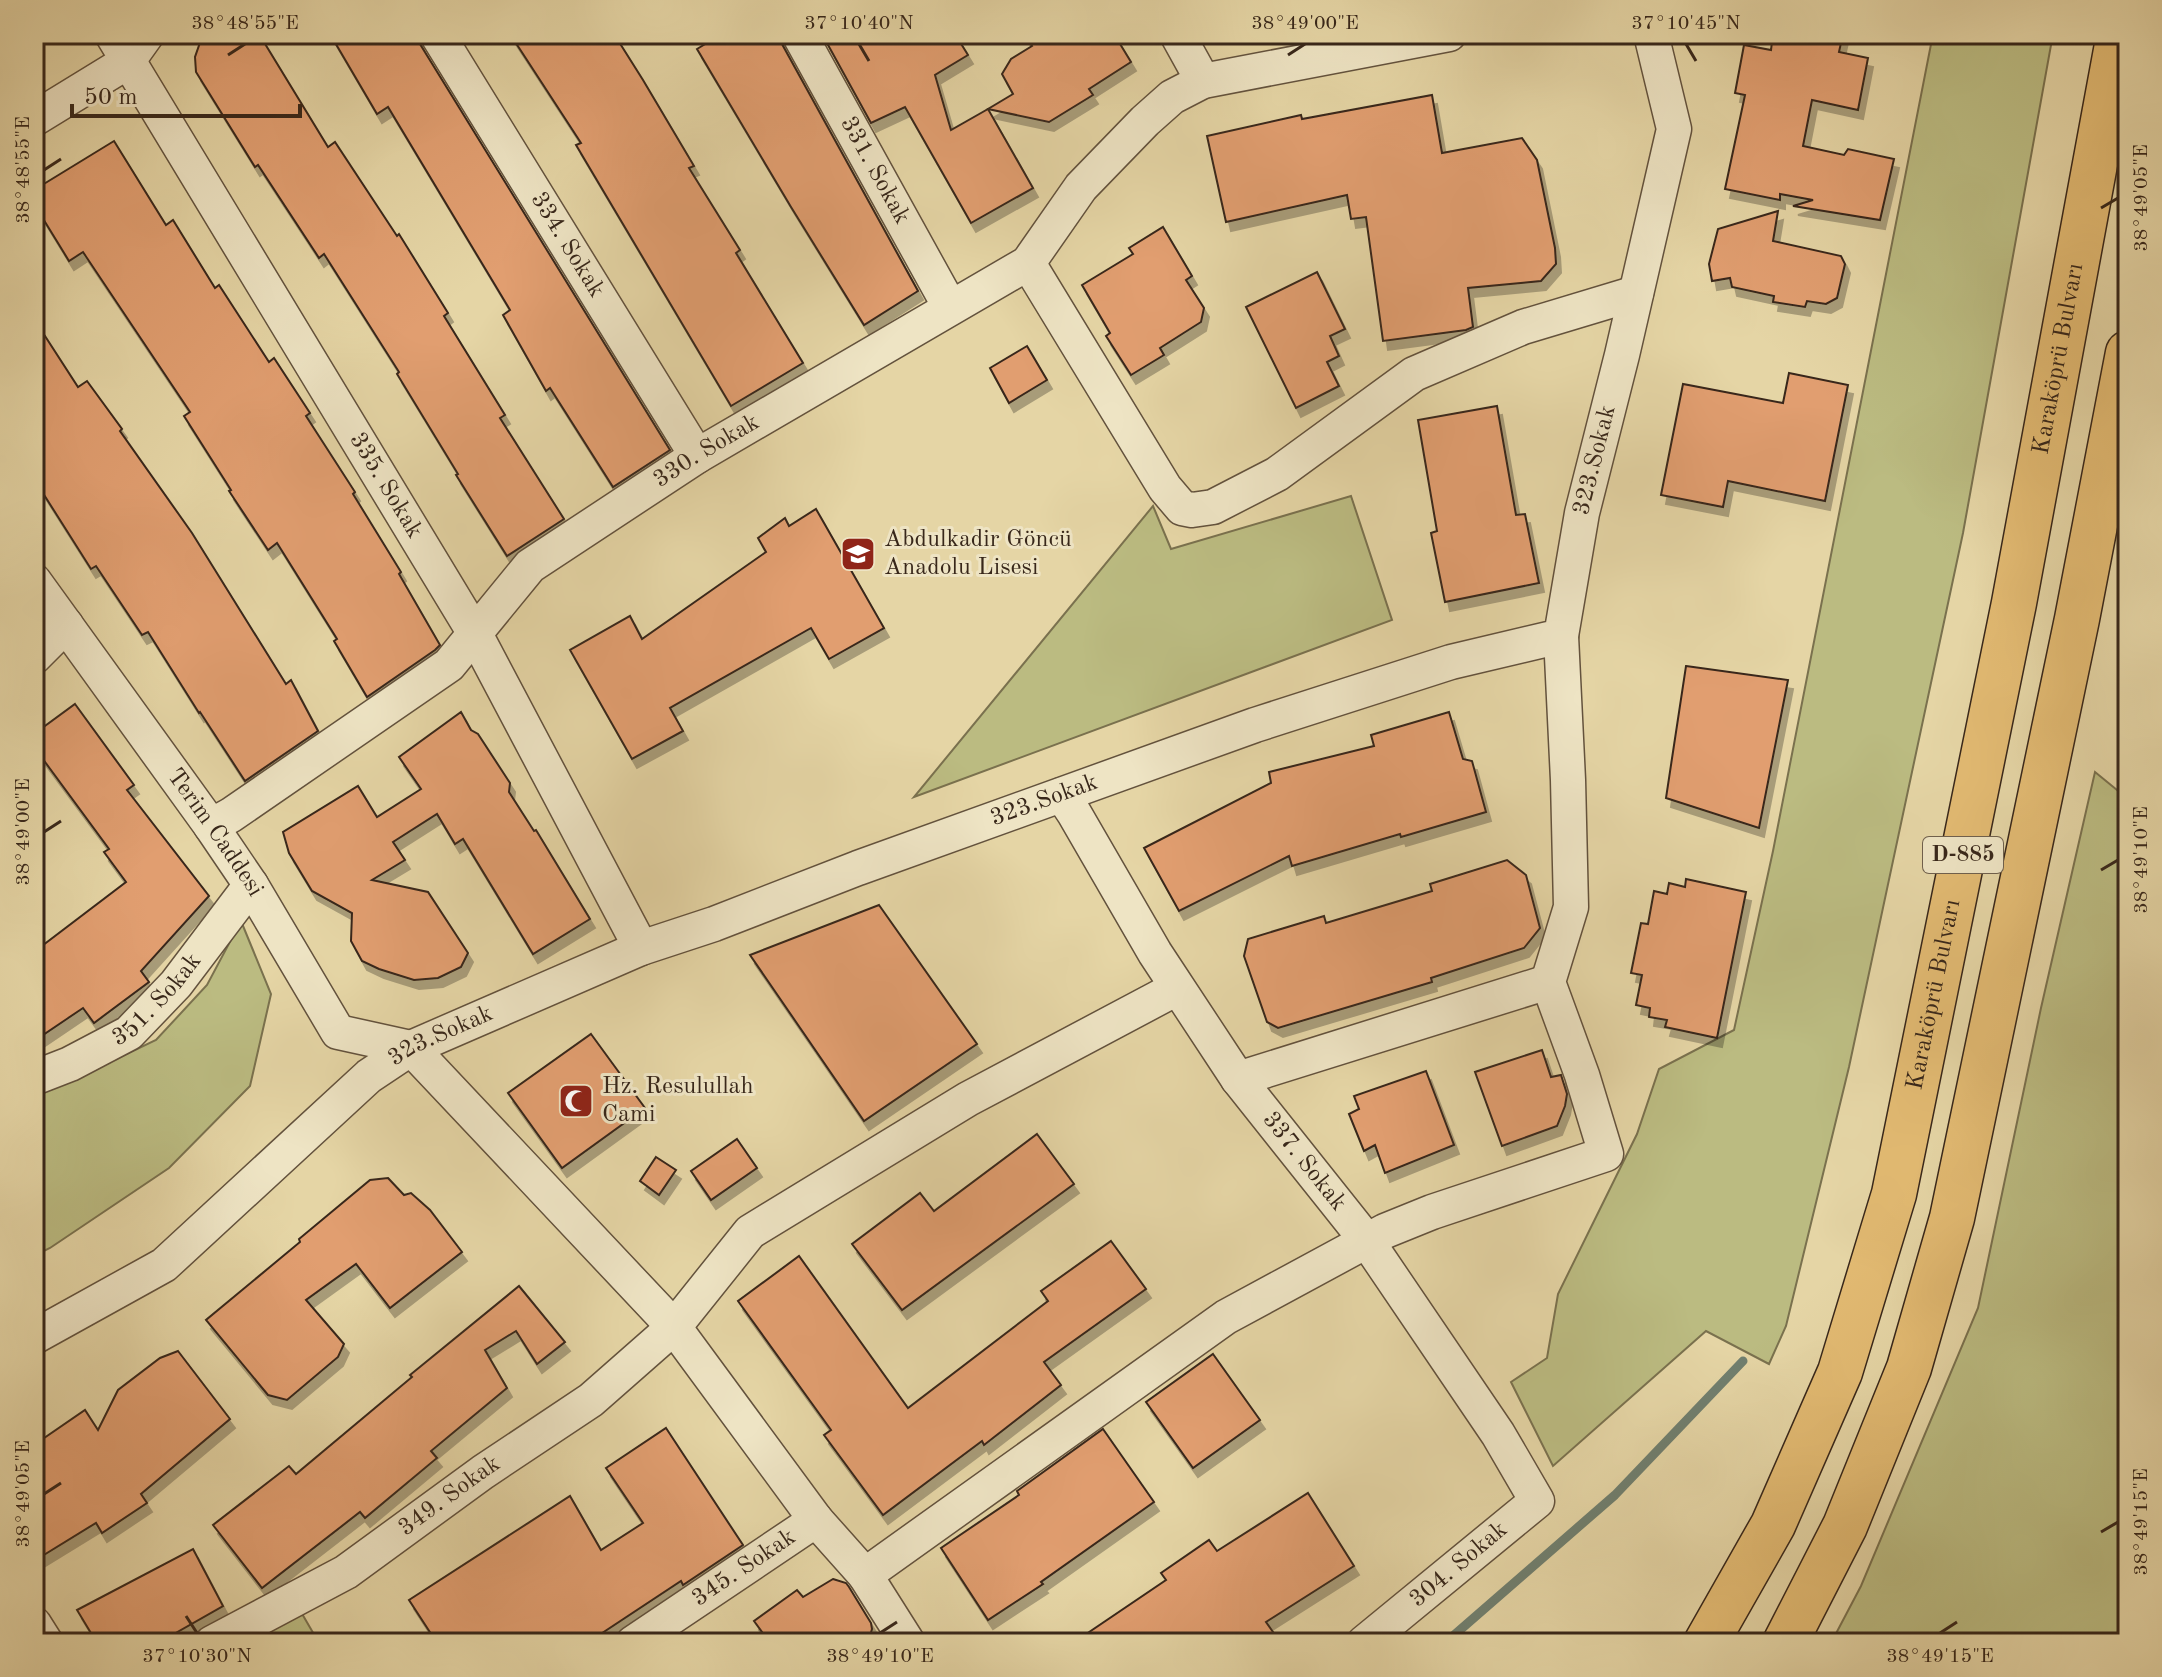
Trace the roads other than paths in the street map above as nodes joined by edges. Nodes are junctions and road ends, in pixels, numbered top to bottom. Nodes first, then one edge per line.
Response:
1 (147, 34) edge
2 (437, 34) edge
3 (799, 34) edge
4 (1177, 34) edge
5 (1449, 34) edge
6 (1651, 34) edge
7 (2119, 34) edge
8 (120, 48) edge
9 (1203, 81) junction
10 (34, 119) edge
11 (1028, 263) junction
12 (1636, 293) junction
13 (950, 307) junction
14 (2128, 353) edge
15 (697, 456) junction
16 (34, 581) edge
17 (66, 625) junction
18 (474, 632) junction
19 (1561, 636) junction
20 (34, 657) edge
21 (1062, 795) junction
22 (211, 826) junction
23 (251, 885) junction
24 (641, 948) junction
25 (1548, 982) junction
26 (1177, 988) junction
27 (411, 1048) junction
28 (34, 1078) edge
29 (1238, 1079) junction
30 (1367, 1241) junction
31 (674, 1327) junction
32 (34, 1337) edge
33 (1516, 1518) joint
34 (816, 1520) junction
35 (865, 1575) junction
36 (34, 1624) edge
37 (46, 1643) edge
38 (212, 1643) edge
39 (633, 1643) edge
40 (908, 1643) edge
41 (1364, 1643) edge
42 (1706, 1643) edge
43 (1785, 1643) edge

1 - 8 street
2 - 15 street, 334. Sokak
3 - 13 street, 331. Sokak
4 - 9 street
5 - 9 street, 330. Sokak
6 - 12 street, 323.Sokak
7 - 42 highway, Karaköprü Bulvarı / D-885
8 - 10 street
8 - 18 street, 335. Sokak
9 - 11 street, 330. Sokak
11 - 12 street
11 - 13 street, 330. Sokak
12 - 19 street, 323.Sokak
13 - 15 street, 330. Sokak
14 - 43 highway, D-885
15 - 18 street, 330. Sokak
16 - 17 street, Terim Caddesi
17 - 20 street
17 - 22 street, Terim Caddesi
18 - 22 street, 330. Sokak
18 - 24 street, 335. Sokak
19 - 21 street, 323.Sokak
19 - 25 street
21 - 24 street, 323.Sokak
21 - 26 street, 337. Sokak
22 - 23 street, Terim Caddesi
23 - 27 street, Terim Caddesi
23 - 28 street, 351. Sokak
24 - 27 street, 323.Sokak
25 - 29 street
25 - 30 street
26 - 29 street, 337. Sokak
26 - 31 street, 349. Sokak
27 - 31 street
27 - 32 street, 323.Sokak
29 - 30 street, 337. Sokak
30 - 33 street, 337. Sokak
30 - 35 street
31 - 34 street
31 - 38 street, 349. Sokak
33 - 41 street, 304. Sokak
34 - 35 street
34 - 39 street, 345. Sokak
35 - 40 street
36 - 37 street

